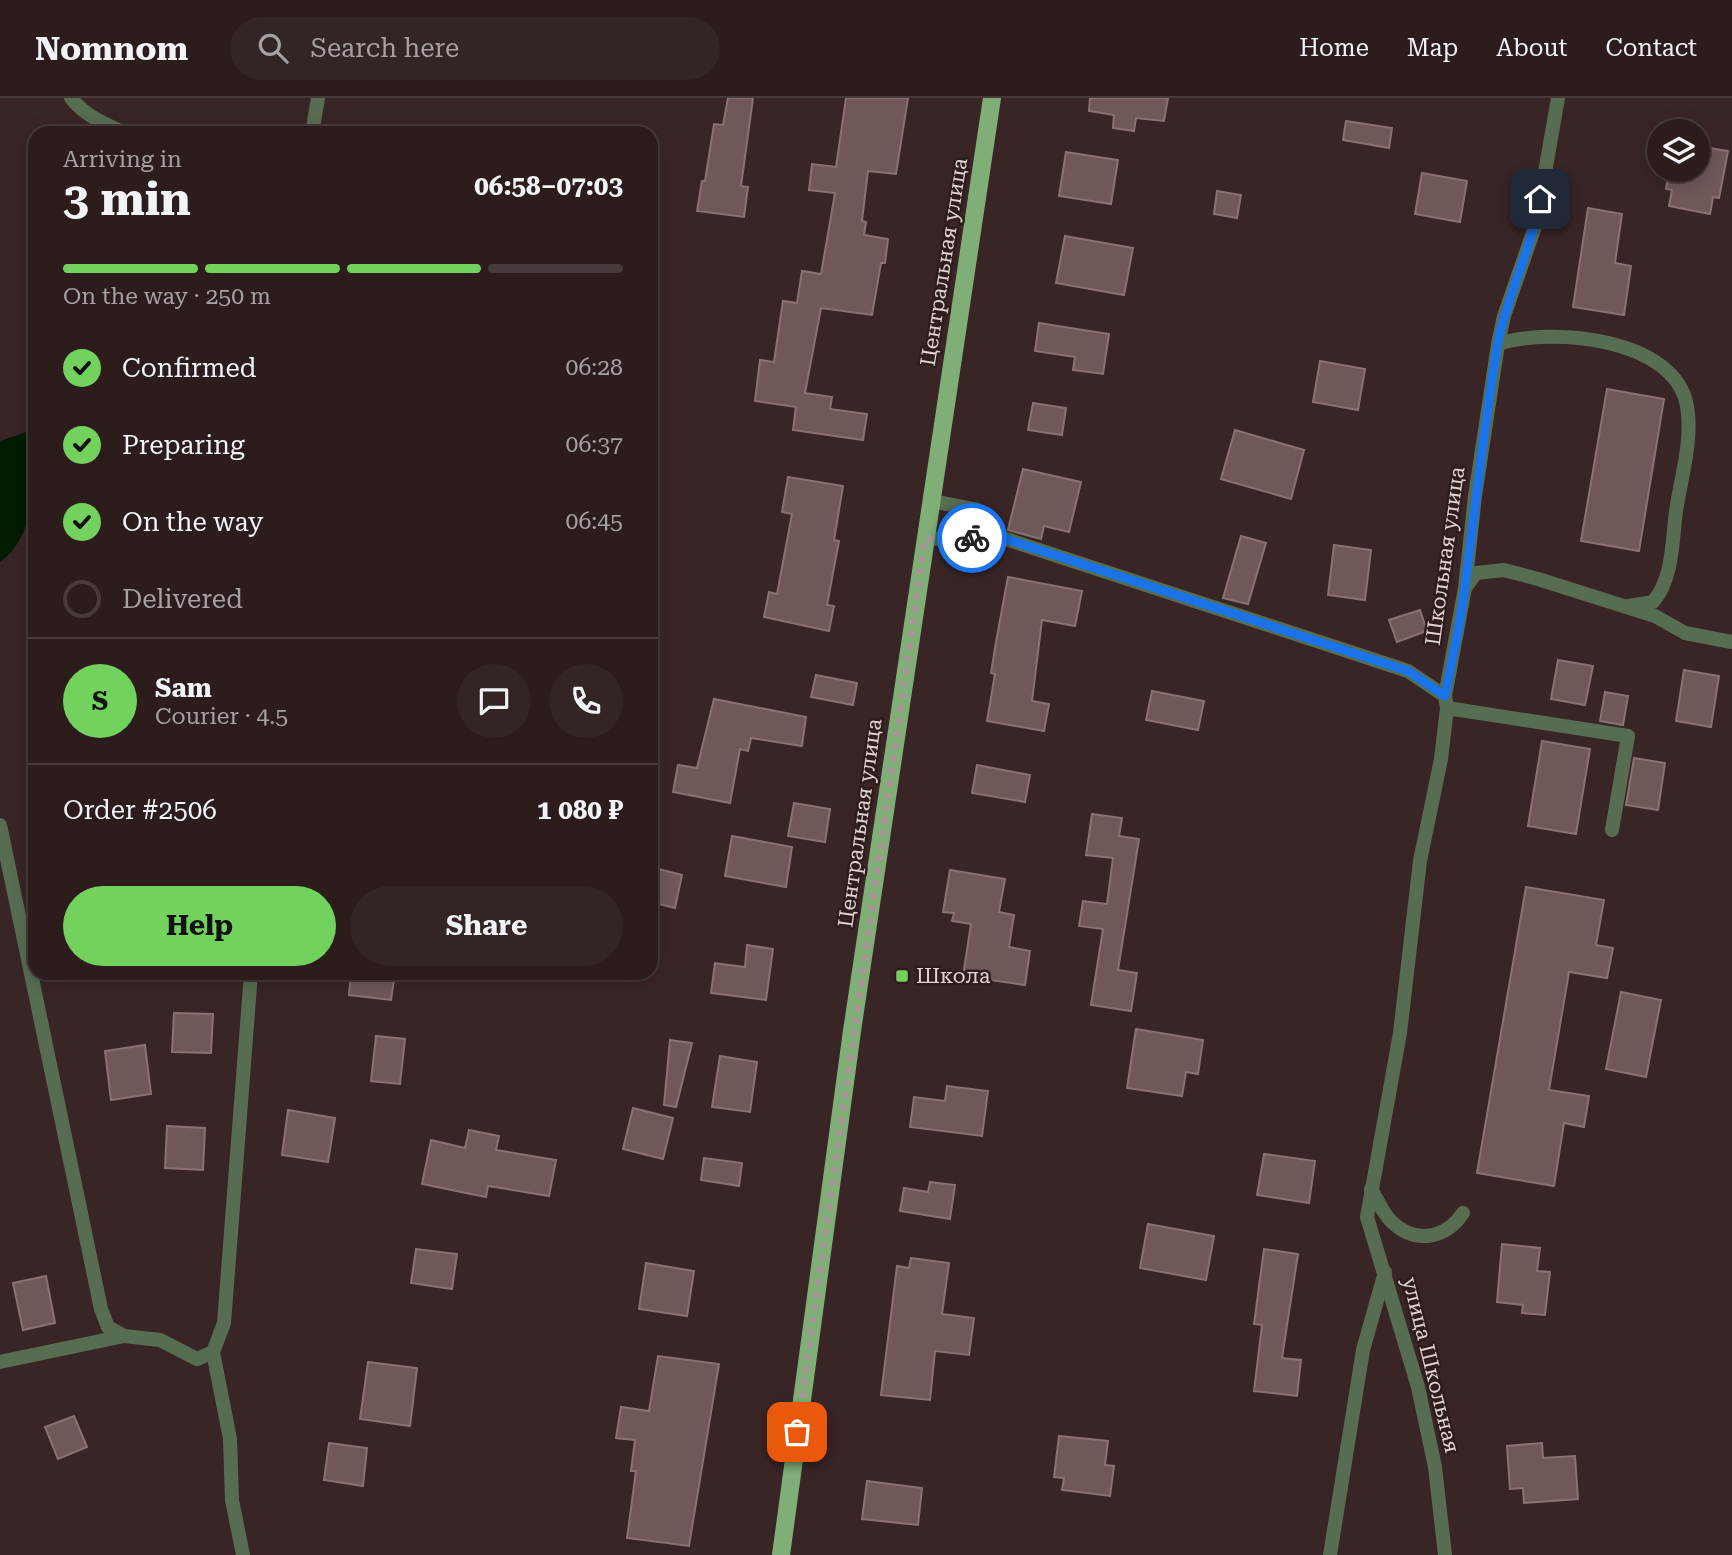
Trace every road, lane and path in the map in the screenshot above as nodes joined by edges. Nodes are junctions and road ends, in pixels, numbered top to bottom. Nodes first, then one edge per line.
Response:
1 (71, 98) edge
2 (318, 98) edge
3 (992, 98) edge
4 (1558, 98) edge
5 (110, 126) edge
6 (313, 126) edge
7 (1498, 344) junction
8 (931, 501) junction
9 (978, 510) dead end
10 (925, 539) junction
11 (1465, 588) junction
12 (1629, 606) junction
13 (1732, 642) edge
14 (1446, 702) junction
15 (0, 825) edge
16 (1612, 830) dead end
17 (28, 959) edge
18 (32, 980) edge
19 (250, 980) edge
20 (1371, 1189) junction
21 (1463, 1213) dead end
22 (1386, 1271) junction
23 (124, 1336) junction
24 (213, 1352) junction
25 (0, 1362) edge
26 (243, 1555) edge
27 (781, 1555) edge
28 (1330, 1555) edge
29 (1446, 1555) edge

1 - 5 street
2 - 6 street
3 - 8 main road, Центральная улица
4 - 7 street, Школьная улица
7 - 11 street, Школьная улица
7 - 12 street
8 - 9 street
8 - 10 main road, Центральная улица
10 - 14 street
10 - 27 main road, Центральная улица
11 - 12 street
11 - 14 street, Школьная улица
12 - 13 street
14 - 16 street
14 - 20 street, Школьная улица
15 - 17 street
18 - 23 street
19 - 24 street
20 - 21 street
20 - 22 street, улица Школьная
22 - 28 street
22 - 29 street, улица Школьная
23 - 24 street
23 - 25 street
24 - 26 street

